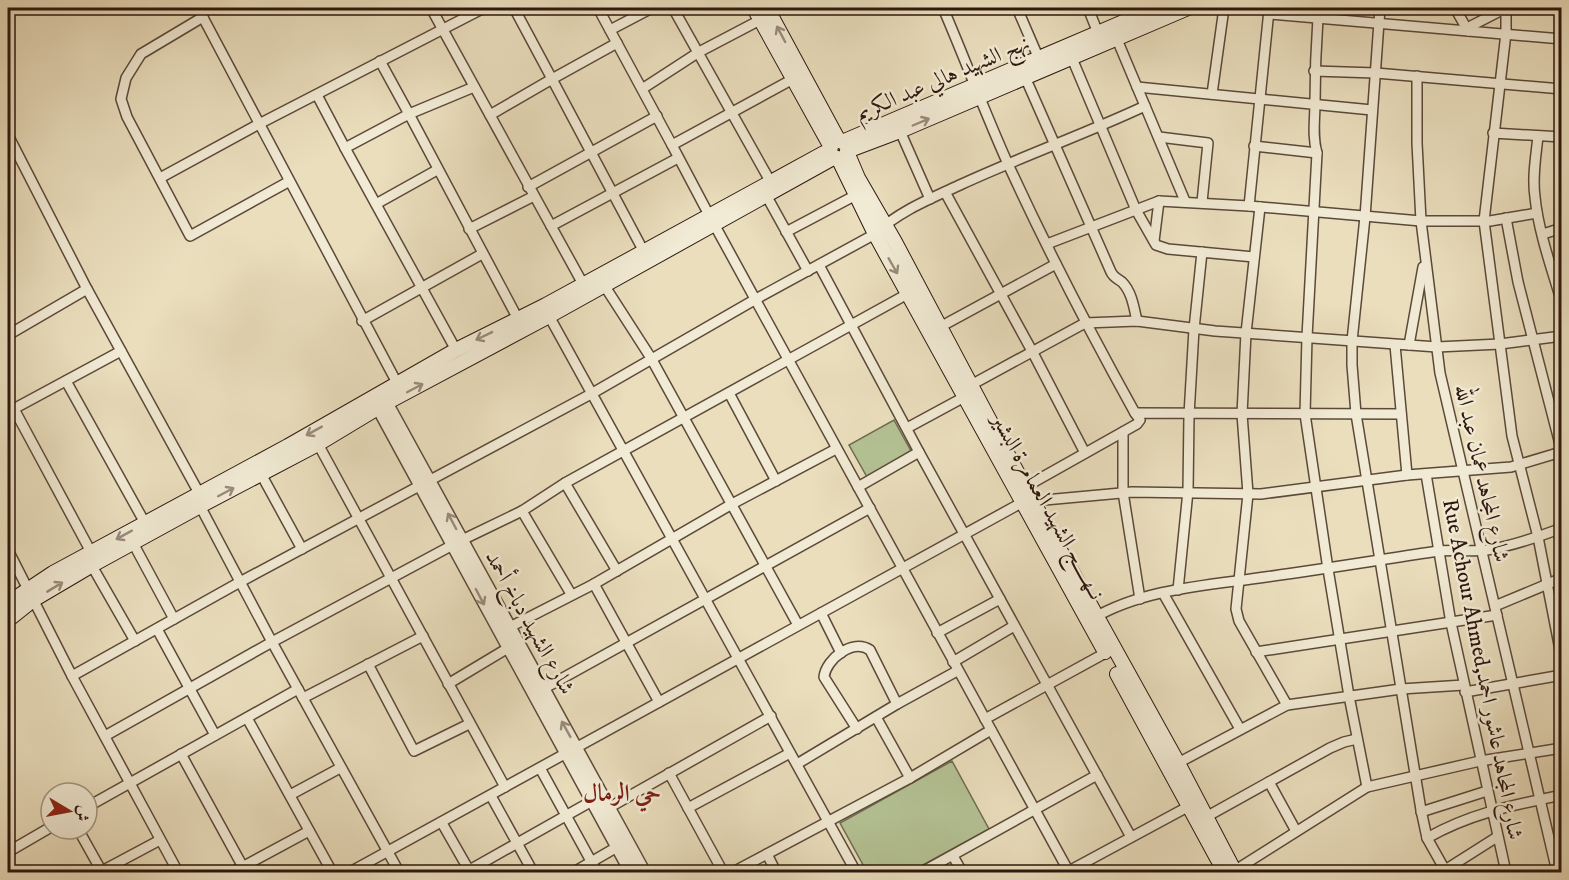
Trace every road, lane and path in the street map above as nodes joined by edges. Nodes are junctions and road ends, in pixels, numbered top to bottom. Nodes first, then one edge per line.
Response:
1 (198, 8) edge
2 (431, 8) edge
3 (484, 8) edge
4 (514, 8) edge
5 (598, 8) edge
6 (652, 8) edge
7 (673, 8) edge
8 (943, 8) edge
9 (1017, 8) edge
10 (1088, 8) edge
11 (1156, 8) edge
12 (1188, 8) edge
13 (1224, 8) edge
14 (1380, 8) edge
15 (1455, 8) edge
16 (1506, 8) edge
17 (1269, 10) edge
18 (760, 12) edge
19 (203, 17) junction
20 (1318, 18) junction
21 (1379, 22) junction
22 (1468, 29) junction
23 (443, 30) junction
24 (610, 30) junction
25 (1098, 33) junction
26 (1506, 33) junction
27 (1116, 37) junction
28 (1562, 39) edge
29 (617, 43) junction
30 (699, 52) junction
31 (1071, 57) junction
32 (1039, 59) junction
33 (380, 61) junction
34 (1314, 71) junction
35 (1376, 73) junction
36 (1417, 76) junction
37 (1025, 77) junction
38 (552, 79) junction
39 (793, 79) junction
40 (1499, 84) junction
41 (474, 87) junction
42 (1137, 87) junction
43 (642, 89) junction
44 (1562, 89) edge
45 (978, 91) junction
46 (1212, 94) junction
47 (317, 95) junction
48 (1259, 99) junction
49 (1315, 104) junction
50 (1145, 106) junction
51 (1372, 110) junction
52 (732, 112) junction
53 (409, 114) junction
54 (490, 115) junction
55 (657, 116) junction
56 (258, 124) junction
57 (1100, 127) junction
58 (900, 131) junction
59 (1493, 133) junction
60 (8, 135) edge
61 (1538, 136) junction
62 (1159, 137) junction
63 (1562, 137) edge
64 (672, 145) junction
65 (1055, 145) junction
66 (1254, 146) junction
67 (345, 148) junction
68 (839, 150) junction
69 (1317, 153) junction
70 (592, 154) junction
71 (678, 158) junction
72 (1008, 163) junction
73 (437, 170) junction
74 (159, 178) junction
75 (770, 181) junction
76 (288, 182) junction
77 (531, 192) junction
78 (945, 192) junction
79 (613, 194) junction
80 (766, 195) junction
81 (856, 195) junction
82 (930, 198) junction
83 (1159, 201) junction
84 (1185, 201) junction
85 (1202, 202) junction
86 (376, 204) junction
87 (1249, 206) junction
88 (1260, 207) junction
89 (1136, 210) junction
90 (1313, 211) junction
91 (1537, 213) junction
92 (1365, 217) junction
93 (1506, 218) junction
94 (712, 220) junction
95 (1420, 221) junction
96 (1484, 221) junction
97 (551, 226) junction
98 (1090, 227) junction
99 (1562, 228) edge
100 (880, 229) junction
101 (469, 230) junction
102 (786, 232) junction
103 (1543, 234) junction
104 (1154, 241) junction
105 (1047, 244) junction
106 (643, 250) junction
107 (1202, 252) junction
108 (482, 254) junction
109 (1254, 257) junction
110 (1425, 259) junction
111 (1056, 264) junction
112 (819, 265) junction
113 (808, 271) junction
114 (583, 284) junction
115 (604, 285) junction
116 (421, 287) junction
117 (87, 290) junction
118 (914, 291) junction
119 (1001, 293) junction
120 (756, 299) junction
121 (1561, 302) edge
122 (549, 316) junction
123 (518, 319) junction
124 (362, 321) junction
125 (1137, 321) junction
126 (1085, 323) junction
127 (851, 325) junction
128 (940, 327) junction
129 (1194, 329) junction
130 (1246, 333) junction
131 (8, 335) edge
132 (1562, 336) edge
133 (1307, 338) junction
134 (1352, 340) junction
135 (1532, 340) junction
136 (1500, 344) junction
137 (1395, 345) junction
138 (1409, 345) junction
139 (1437, 347) junction
140 (456, 350) junction
141 (121, 351) junction
142 (1032, 351) junction
143 (651, 358) junction
144 (788, 360) junction
145 (66, 381) junction
146 (397, 383) junction
147 (970, 391) junction
148 (729, 393) junction
149 (591, 394) junction
150 (380, 401) junction
151 (11, 410) edge
152 (1136, 413) junction
153 (1242, 414) junction
154 (1305, 414) junction
155 (1356, 414) junction
156 (1401, 414) junction
157 (1189, 415) junction
158 (684, 419) junction
159 (907, 428) junction
160 (1123, 432) junction
161 (1560, 441) edge
162 (318, 444) junction
163 (836, 449) junction
164 (624, 450) junction
165 (919, 452) junction
166 (1561, 452) edge
167 (1085, 453) junction
168 (1520, 464) junction
169 (1462, 471) junction
170 (261, 474) junction
171 (1426, 474) junction
172 (1407, 476) junction
173 (1367, 480) junction
174 (776, 481) junction
175 (426, 483) junction
176 (565, 483) junction
177 (1025, 487) junction
178 (858, 488) junction
179 (1316, 488) junction
180 (1188, 491) junction
181 (1123, 492) junction
182 (1248, 494) junction
183 (200, 499) junction
184 (1028, 501) junction
185 (732, 504) junction
186 (870, 508) junction
187 (522, 511) junction
188 (360, 518) junction
189 (145, 523) junction
190 (1562, 528) edge
191 (964, 533) junction
192 (673, 537) junction
193 (1538, 537) junction
194 (133, 543) junction
195 (458, 543) junction
196 (302, 549) junction
197 (8, 550) edge
198 (1481, 550) junction
199 (1438, 551) junction
200 (92, 559) junction
201 (1380, 560) junction
202 (765, 565) junction
203 (903, 569) junction
204 (1328, 569) junction
205 (617, 571) junction
206 (392, 577) junction
207 (1562, 578) edge
208 (1238, 581) junction
209 (240, 582) junction
210 (594, 584) junction
211 (1547, 584) junction
212 (1178, 590) junction
213 (1163, 593) junction
214 (30, 594) junction
215 (571, 594) junction
216 (705, 598) junction
217 (1000, 599) junction
218 (1140, 599) junction
219 (8, 603) edge
220 (1496, 611) junction
221 (821, 613) junction
222 (174, 619) junction
223 (1092, 619) junction
224 (8, 620) edge
225 (1451, 623) junction
226 (798, 625) junction
227 (1014, 626) junction
228 (510, 627) junction
229 (157, 630) junction
230 (1391, 632) junction
231 (937, 633) junction
232 (423, 636) junction
233 (1339, 638) junction
234 (135, 641) junction
235 (272, 642) junction
236 (625, 643) junction
237 (508, 648) junction
238 (1109, 650) junction
239 (841, 652) junction
240 (1256, 652) junction
241 (738, 658) junction
242 (1562, 660) edge
243 (368, 664) junction
244 (955, 666) junction
245 (1562, 675) edge
246 (72, 676) junction
247 (1512, 683) junction
248 (448, 684) junction
249 (1047, 686) junction
250 (1465, 688) junction
251 (190, 689) junction
252 (298, 689) junction
253 (543, 689) junction
254 (1401, 689) junction
255 (1349, 696) junction
256 (303, 698) junction
257 (659, 702) junction
258 (897, 704) junction
259 (1287, 705) junction
260 (771, 716) junction
261 (876, 717) junction
262 (248, 718) junction
263 (985, 719) junction
264 (469, 724) junction
265 (856, 729) junction
266 (1240, 729) junction
267 (991, 730) junction
268 (215, 735) junction
269 (105, 736) junction
270 (1357, 739) junction
271 (1562, 748) edge
272 (571, 751) junction
273 (790, 753) junction
274 (181, 754) junction
275 (1529, 754) junction
276 (1480, 762) junction
277 (1178, 763) junction
278 (797, 764) junction
279 (340, 768) junction
280 (540, 768) junction
281 (669, 773) junction
282 (1097, 776) junction
283 (1415, 776) junction
284 (910, 778) junction
285 (1269, 782) junction
286 (130, 783) junction
287 (1367, 787) junction
288 (505, 788) junction
289 (1487, 791) junction
290 (290, 795) junction
291 (1562, 795) edge
292 (491, 796) junction
293 (99, 800) edge
294 (1539, 800) junction
295 (592, 801) junction
296 (1193, 804) junction
297 (688, 808) junction
298 (1036, 809) junction
299 (603, 810) junction
300 (1491, 811) junction
301 (1421, 812) junction
302 (566, 816) junction
303 (1206, 817) junction
304 (828, 822) junction
305 (442, 823) junction
306 (309, 831) junction
307 (1296, 831) junction
308 (39, 834) edge
309 (1131, 837) junction
310 (1497, 837) junction
311 (1427, 838) junction
312 (160, 840) junction
313 (84, 841) edge
314 (517, 844) junction
315 (617, 847) junction
316 (8, 852) edge
317 (388, 852) junction
318 (766, 854) junction
319 (953, 856) junction
320 (592, 862) junction
321 (243, 867) junction
322 (101, 872) edge
323 (468, 872) edge
324 (1068, 872) edge
325 (1231, 872) edge
326 (1444, 872) edge
327 (178, 873) edge
328 (233, 873) edge
329 (332, 873) edge
330 (350, 873) edge
331 (399, 873) edge
332 (533, 873) edge
333 (574, 873) edge
334 (597, 873) edge
335 (631, 873) edge
336 (644, 873) edge
337 (723, 873) edge
338 (733, 873) edge
339 (776, 873) edge
340 (856, 873) edge
341 (922, 873) edge
342 (962, 873) edge
343 (1506, 873) edge
344 (1557, 873) edge

1 - 19 street
2 - 23 street
3 - 23 street
4 - 38 street
5 - 24 street
6 - 24 street
7 - 30 street
8 - 45 street
9 - 32 street
10 - 25 street
11 - 25 main road, نهج الشهيد هالي عبد الكريم
12 - 27 main road
13 - 46 street
14 - 21 street
15 - 22 street
16 - 22 street
16 - 26 street
17 - 20 street
17 - 48 street
18 - 30 street
18 - 39 main road
68 -> 18 main road
19 - 56 street
19 - 74 street
20 - 21 street
20 - 34 street
21 - 22 street
21 - 35 street
22 - 26 street
23 - 33 street
23 - 41 street
24 - 29 street
25 - 32 main road, نهج الشهيد هالي عبد الكريم
26 - 28 street
26 - 40 street
27 - 31 main road
27 - 42 street
29 - 38 street
29 - 43 street
30 - 43 street
30 - 52 street
31 - 37 main road
31 - 57 street
32 - 45 main road, نهج الشهيد هالي عبد الكريم
33 - 47 street
33 - 53 street
34 - 35 street
34 - 49 street
35 - 36 street
35 - 51 street
36 - 40 street
36 - 95 street, شارع المجاهد عمان عبد الله
37 - 45 main road
37 - 65 street
38 - 54 street
38 - 70 street
39 - 52 street
39 - 68 main road
40 - 44 street
40 - 59 street
41 - 53 street
41 - 54 street
42 - 46 street
42 - 50 street
43 - 55 street
58 -> 45 main road
45 - 68 main road, نهج الشهيد هالي عبد الكريم
45 - 72 street
46 - 48 street
47 - 56 street
47 - 67 street
48 - 49 street
48 - 66 street
49 - 51 street
49 - 69 street
50 - 57 street
50 - 62 street
51 - 92 street
52 - 64 street
52 - 75 street
53 - 67 street
53 - 73 street
54 - 77 street
55 - 64 street
55 - 70 street
56 - 74 street
56 - 76 street
57 - 65 street
57 - 89 street
58 - 68 main road
58 - 82 street
59 - 61 street
59 - 96 street
60 - 117 street
61 - 63 street
61 - 91 street
62 - 84 street
62 - 85 street
64 - 71 street
65 - 72 street
65 - 98 street
66 - 69 street
66 - 87 street
67 - 86 street
68 - 75 main road
68 - 80 main road
68 - 81 main road, نــهـــــج الشهيد العمامرة البشير
68 - 100 main road
69 - 90 street
70 - 77 street
70 - 79 street
71 - 79 street
71 - 94 street
72 - 78 street
72 - 105 street
73 - 86 street
73 - 101 street
74 - 76 street
75 - 94 main road
76 - 124 street
77 - 97 street
77 - 101 street
78 - 82 street
78 - 119 street
79 - 97 street
79 - 106 street
80 - 94 main road
80 - 102 street
81 - 100 main road, نــهـــــج الشهيد العمامرة البشير
81 - 102 street
82 - 100 street
83 - 84 street
83 - 89 street
83 - 104 street
84 - 85 street
85 - 87 street
86 - 116 street
87 - 88 street
88 - 90 street
88 - 109 street
89 - 98 street
89 - 104 street
90 - 92 street
90 - 133 street
91 - 93 street
91 - 103 street
92 - 95 street
92 - 134 street
93 - 96 street
93 - 135 street
94 - 106 main road
94 - 115 main road
94 - 120 street
95 - 96 street
95 - 110 street, شارع المجاهد عمان عبد الله
96 - 136 street
97 - 114 street
98 - 105 street
98 - 125 street
99 - 103 street
100 - 112 street
100 - 118 main road, نــهـــــج الشهيد العمامرة البشير
101 - 108 street
102 - 113 street
103 - 121 street
104 - 107 street
105 - 111 street
106 - 114 main road
107 - 109 street
107 - 129 street
108 - 116 street
108 - 123 street
109 - 130 street
110 - 138 street
110 - 139 street, شارع المجاهد عمان عبد الله
111 - 119 street
111 - 126 street
112 - 113 street
112 - 127 street
113 - 120 street
114 - 123 main road
115 - 122 main road
115 - 143 street
116 - 124 street
116 - 140 street
117 - 131 street
117 - 141 street
118 - 127 street
118 - 128 main road
118 - 147 main road, نــهـــــج الشهيد العمامرة البشير
119 - 128 street
119 - 142 street
120 - 143 street
120 - 144 street
122 - 149 street
150 -> 122 main road
123 -> 140 main road
124 - 146 street
125 - 126 street
125 - 129 street
126 - 142 street
126 - 152 street
127 - 144 street
127 - 159 street
128 - 147 main road
129 - 130 street
129 - 157 street
130 - 133 street
130 - 153 street
132 - 135 street
133 - 134 street
133 - 154 street
134 - 137 street
134 - 155 street
135 - 136 street
135 - 161 street
136 - 139 street
136 - 168 street
137 - 138 street
137 - 156 street
138 - 139 street
139 - 169 street, شارع المجاهد عمان عبد الله
140 - 146 main road
141 - 145 street
141 - 183 street
142 - 147 street
142 - 167 street
143 - 149 street
143 - 158 street
144 - 148 street
144 - 163 street
145 - 151 street
145 - 189 street
146 - 150 main road
147 - 159 street
147 - 177 main road, نــهـــــج الشهيد العمامرة البشير
147 - 184 main road, نــهـــــج الشهيد العمامرة البشير
148 - 158 street
148 - 174 street
149 - 164 street
149 - 175 street
150 - 162 main road
150 - 175 street, شارع الشهيد دباخ أحمد
150 -> 183 main road
151 - 200 street
152 - 157 street
152 - 160 street
153 - 154 street
153 - 157 street
153 - 182 street
154 - 155 street
154 - 179 street
155 - 156 street
155 - 173 street
156 - 172 street
157 - 180 street
158 - 164 street
158 - 185 street
159 - 165 street
160 - 167 street
160 - 181 street
161 - 166 street
162 - 170 main road
162 - 188 street
163 - 174 street
163 - 178 street
164 - 176 street
164 - 192 street
165 - 178 street
165 - 191 street
166 - 168 street
167 - 177 street
168 - 169 street
168 - 193 street
169 - 171 street
169 - 198 street, شارع المجاهد عمان عبد الله
183 -> 170 main road
170 - 196 street
171 - 172 street
171 - 199 street, Rue Achour Ahmed,شارع المجاهد عاشور احمد
172 - 173 street
173 - 179 street
173 - 201 street
174 - 185 street
175 - 188 street
175 - 195 street, شارع الشهيد دباخ أحمد
176 - 187 street
176 - 205 street
177 - 184 main road, نــهـــــج الشهيد العمامرة البشير
178 - 186 street
179 - 182 street
179 - 204 street
180 - 181 street
180 - 182 street
180 - 212 street
181 - 184 street
181 - 218 street
182 - 208 street
183 - 189 main road
183 - 194 main road
183 - 209 street
184 - 191 street
184 - 223 main road, نــهـــــج الشهيد العمامرة البشير
185 - 192 street
185 - 202 street
186 - 202 street
186 - 203 street
187 - 195 street
187 - 215 street
188 - 196 street
188 - 206 street
189 -> 200 main road
190 - 193 street
191 - 203 street
191 - 217 street
192 - 205 street
192 - 216 street
193 - 198 street
193 - 211 street
194 - 200 main road
194 - 222 street
195 - 206 street
195 - 228 street, شارع الشهيد دباخ أحمد
195 -> 237 street, شارع الشهيد دباخ أحمد
196 - 209 street
197 - 214 street
198 - 199 street
198 - 220 street, شارع المجاهد عمان عبد الله
199 - 201 street
199 - 225 street, Rue Achour Ahmed,شارع المجاهد عاشور احمد
200 - 214 main road
200 - 234 street
201 - 204 street
201 - 230 street
202 - 216 street
202 - 226 street
203 - 221 street
203 - 231 street
204 - 208 street
204 - 233 street
205 - 210 street
206 - 232 street
206 - 235 street
207 - 211 street
208 - 212 street
208 - 240 street
209 - 222 street
209 - 235 street
210 - 215 street
210 - 236 street
211 - 220 street
211 - 242 street
212 - 213 street
213 - 218 street
213 - 266 street
214 - 219 main road
214 - 224 main road
214 - 246 street
215 - 228 street
216 - 236 street
216 - 241 street
217 - 227 street
217 - 231 street
218 - 223 street
220 - 225 street
220 - 247 street, شارع المجاهد عمان عبد الله
221 - 226 street
221 - 239 street
222 - 229 street
223 - 238 main road, نــهـــــج الشهيد العمامرة البشير
225 - 230 street
225 - 250 street, Rue Achour Ahmed,شارع المجاهد عاشور احمد
226 - 241 street
227 - 244 street
227 - 249 street
228 - 253 street, شارع الشهيد دباخ أحمد
229 - 234 street
229 - 251 street
230 - 233 street
230 - 254 street
231 - 244 street
232 - 243 street
232 - 248 street
233 - 240 street
233 - 255 street
234 - 246 street
235 - 251 street
235 - 252 street
236 - 253 street
236 - 257 street
237 - 248 street
237 - 272 street, شارع الشهيد دباخ أحمد
238 - 249 street
238 - 277 main road, نــهـــــج الشهيد العمامرة البشير
238 - 296 main road, نــهـــــج الشهيد العمامرة البشير
239 - 258 street
239 - 265 street
240 - 259 street
241 - 257 street
241 - 260 street
243 - 256 street
243 - 264 street
244 - 258 street
244 - 263 street
245 - 247 street
246 - 269 street
247 - 250 street
247 - 275 street, شارع المجاهد عمان عبد الله
248 - 264 street
249 - 263 street
249 - 282 street
250 - 254 street
250 - 276 street, Rue Achour Ahmed,شارع المجاهد عاشور احمد
251 - 268 street
251 - 269 street
252 - 256 street
252 - 262 street
272 -> 253 street, شارع الشهيد دباخ أحمد
254 - 255 street
254 - 283 street
255 - 259 street
255 - 270 street
256 - 279 street
257 - 272 street
258 - 261 street
259 - 266 street
260 - 273 street
260 - 281 street
261 - 265 street
261 - 284 street
262 - 268 street
262 - 290 street
263 - 267 street
264 - 288 street
265 - 278 street
266 - 277 street
267 - 284 street
267 - 298 street
268 - 274 street
269 - 286 street
270 - 285 street
270 - 287 street
271 - 275 street
272 - 280 street
272 - 295 street, شارع الشهيد دباخ أحمد
272 - 299 street, شارع الشهيد دباخ أحمد
273 - 278 street
273 - 297 street
274 - 286 street
274 - 321 street
275 - 276 street
275 - 294 street, شارع المجاهد عمان عبد الله
276 - 283 street
276 - 289 street, Rue Achour Ahmed,شارع المجاهد عاشور احمد
277 - 296 main road, نــهـــــج الشهيد العمامرة البشير
278 - 304 street
279 - 290 street
279 - 317 street
280 - 288 street
280 - 302 street
281 - 297 street
281 - 299 street
282 - 298 street
282 - 309 street
283 - 287 street
283 - 301 street
284 - 304 street
285 - 303 street
285 - 307 street
286 - 293 street
286 - 312 street
287 - 307 street
288 - 292 street
289 - 300 street, Rue Achour Ahmed,شارع المجاهد عاشور احمد
289 - 301 street
290 - 306 street
291 - 294 street
292 - 305 street
292 - 314 street
294 - 300 street
294 - 344 street, شارع المجاهد عمان عبد الله
295 - 299 street, شارع الشهيد دباخ أحمد
295 - 302 street
296 - 303 main road, نــهـــــج الشهيد العمامرة البشير
296 - 309 street
296 - 325 main road, نــهـــــج الشهيد العمامرة البشير
297 - 337 street
298 - 319 street
298 - 324 street
299 - 315 street, شارع الشهيد دباخ أحمد
299 - 336 street, شارع الشهيد دباخ أحمد
300 - 310 street, Rue Achour Ahmed,شارع المجاهد عاشور احمد
300 - 311 street
301 - 311 street
302 - 314 street
302 - 320 street
303 - 325 main road, نــهـــــج الشهيد العمامرة البشير
304 - 318 street
304 - 340 street
305 - 317 street
305 - 323 street
306 - 321 street
306 - 329 street
307 - 325 street
308 - 316 street
309 - 324 street
310 - 326 street
310 - 343 street, Rue Achour Ahmed,شارع المجاهد عاشور احمد
311 - 326 street
312 - 322 street
312 - 327 street
313 - 322 street
314 - 323 street
314 - 332 street
315 - 320 street
315 - 335 street, شارع الشهيد دباخ أحمد
317 - 330 street
317 - 331 street
318 - 338 street
318 - 339 street
319 - 341 street
319 - 342 street
320 - 333 street
320 - 334 street
321 - 328 street

